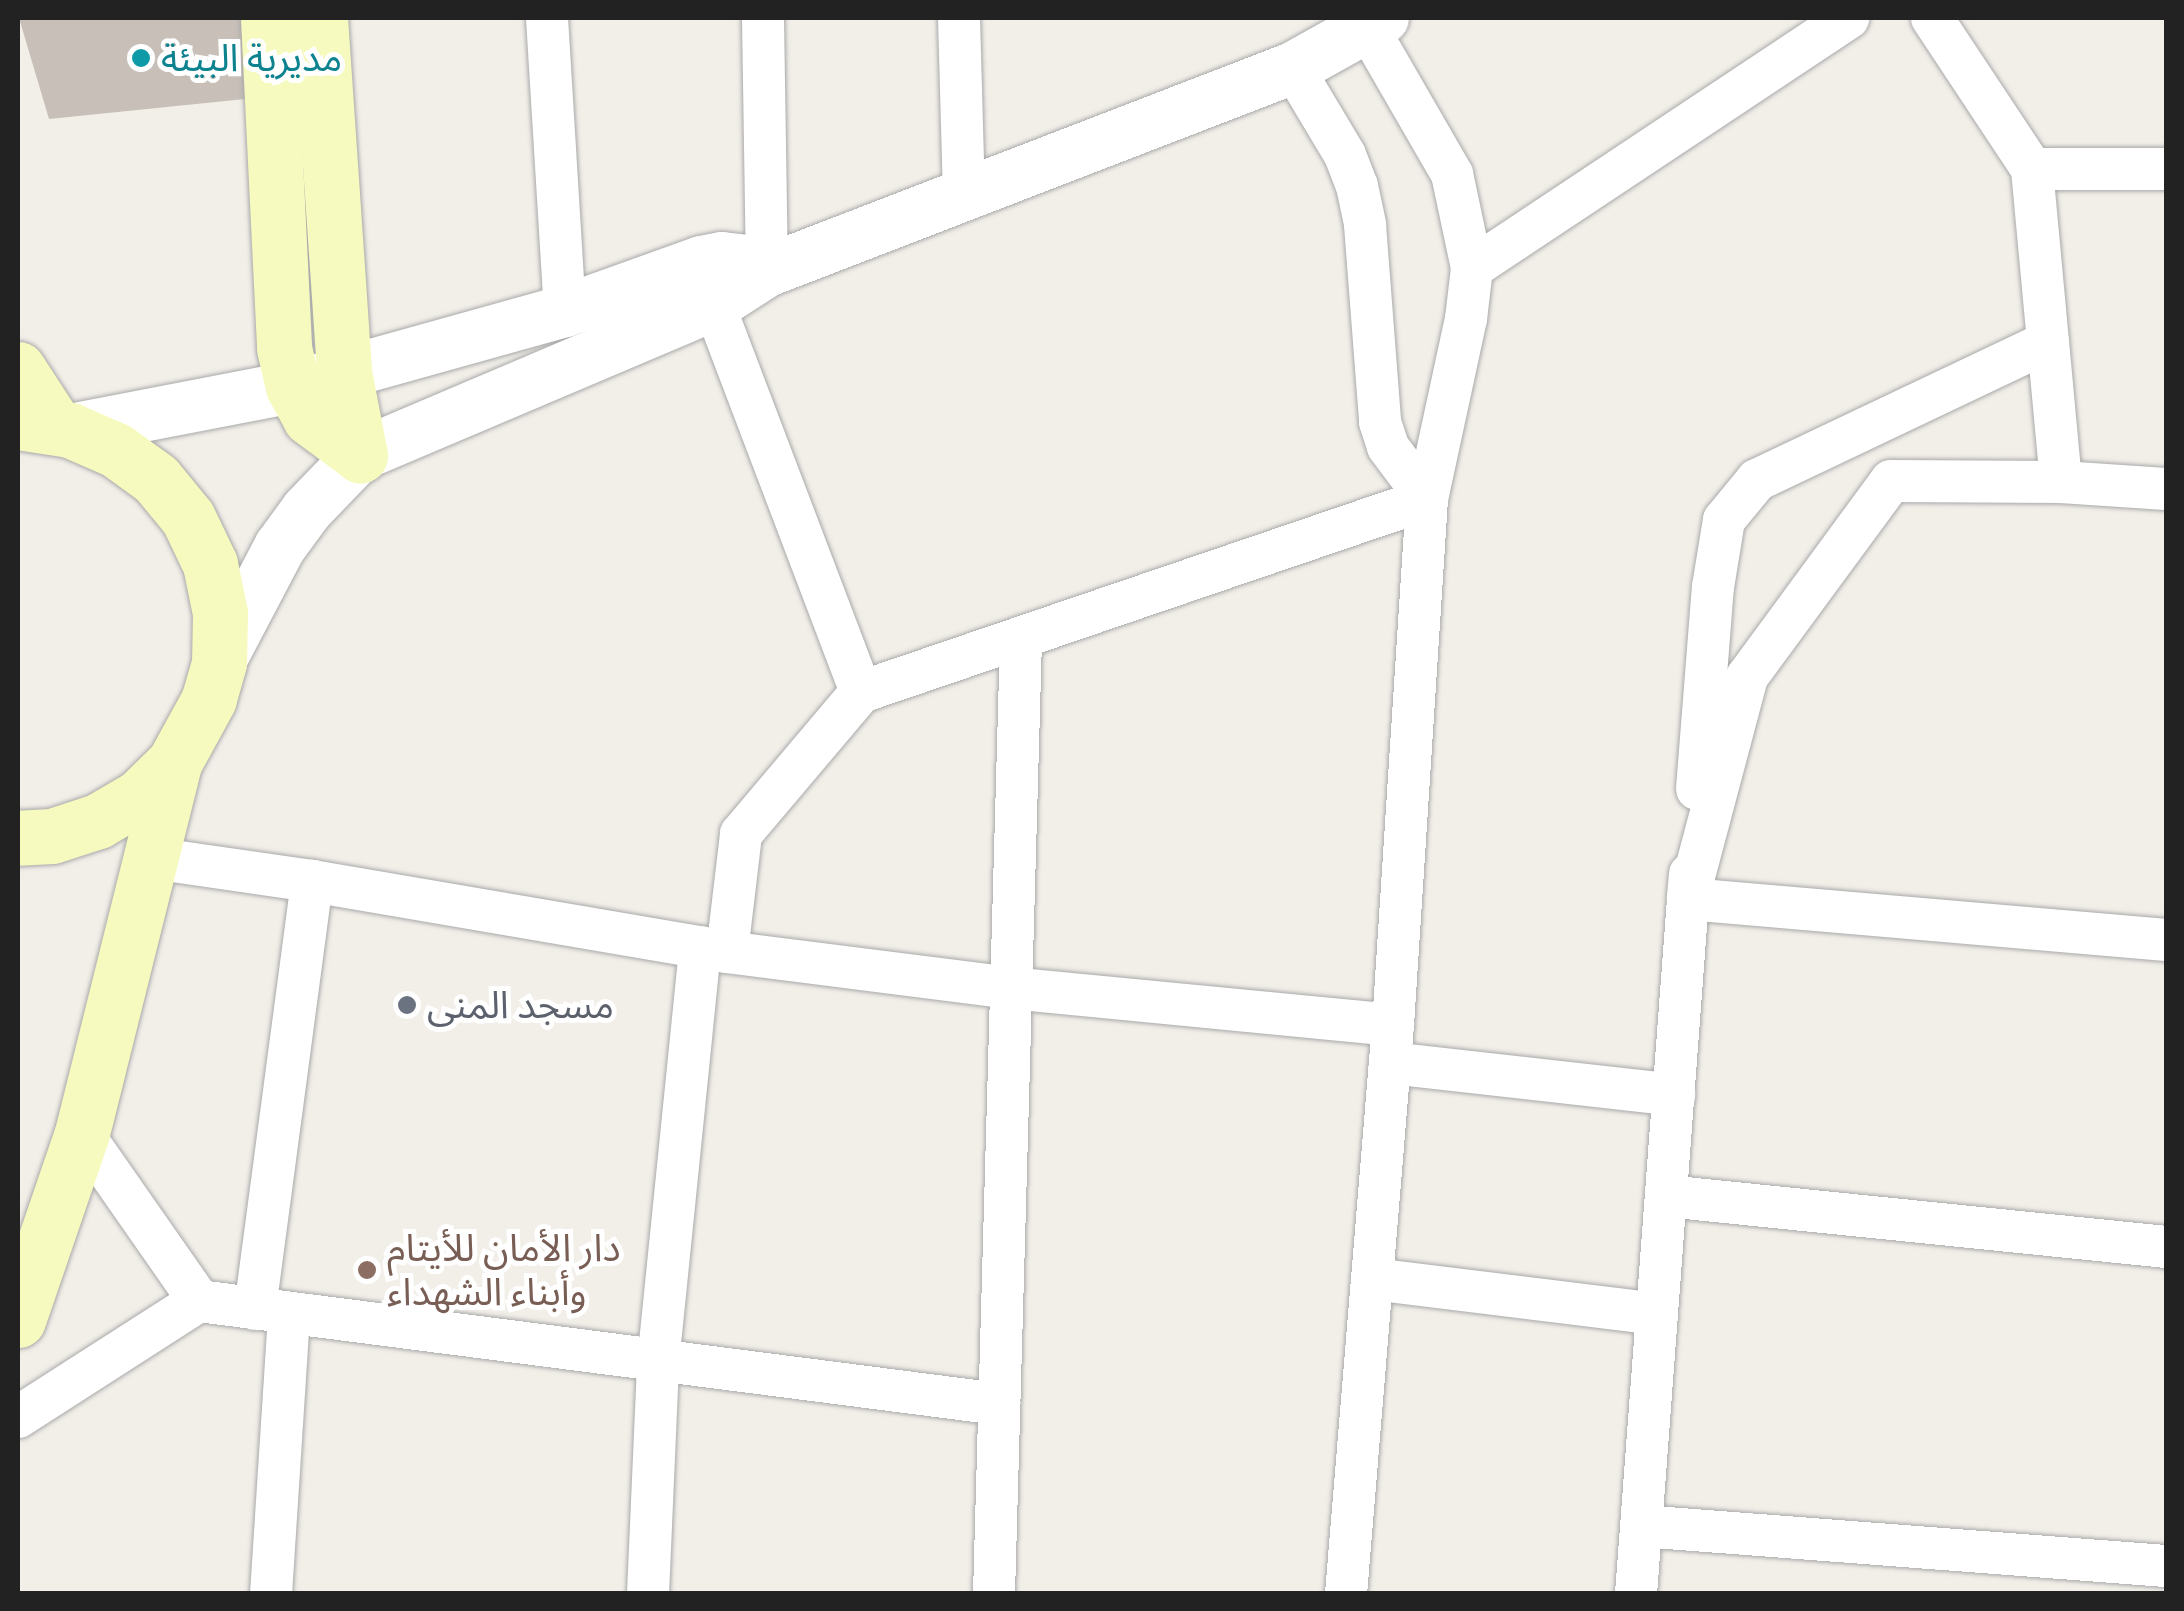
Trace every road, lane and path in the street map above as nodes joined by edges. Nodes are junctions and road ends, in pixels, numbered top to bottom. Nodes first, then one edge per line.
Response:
1 (268, 18) edge
2 (320, 18) edge
3 (548, 18) edge
4 (763, 18) edge
5 (959, 18) edge
6 (1848, 18) edge
7 (1932, 18) edge
8 (1371, 21) edge
9 (1292, 68) junction
10 (300, 106) junction
11 (2032, 169) junction
12 (2166, 169) edge
13 (964, 196) junction
14 (1472, 268) junction
15 (767, 271) junction
16 (714, 305) junction
17 (565, 311) junction
18 (2048, 342) junction
19 (18, 369) edge
20 (344, 372) junction
21 (293, 387) junction
22 (48, 426) edge
23 (360, 455) junction
24 (2061, 482) junction
25 (2166, 490) edge
26 (1427, 498) junction
27 (1020, 640) junction
28 (218, 663) junction
29 (861, 692) junction
30 (174, 763) junction
31 (18, 838) edge
32 (152, 858) junction
33 (312, 880) junction
34 (1688, 899) junction
35 (2166, 940) edge
36 (713, 950) junction
37 (1011, 988) junction
38 (1392, 1044) junction
39 (1674, 1094) junction
40 (82, 1134) junction
41 (1666, 1196) junction
42 (2166, 1247) edge
43 (1372, 1279) junction
44 (199, 1301) junction
45 (272, 1312) junction
46 (1656, 1314) junction
47 (18, 1320) edge
48 (658, 1364) junction
49 (999, 1404) junction
50 (18, 1417) edge
51 (1641, 1526) junction
52 (2166, 1566) edge
53 (271, 1594) edge
54 (648, 1594) edge
55 (994, 1594) edge
56 (1346, 1594) edge
57 (1636, 1594) edge

1 - 10 main road
2 - 10 main road
3 - 17 street
4 - 15 street
5 - 13 street
6 - 14 street
7 - 11 street
8 - 9 street
8 - 14 street
9 - 13 street
9 - 26 street
10 - 20 main road
10 - 21 main road
11 - 12 street
11 - 18 street
13 - 15 street
14 - 26 street
15 - 16 street
15 - 17 street
16 - 23 street
16 - 29 street
17 - 20 street
18 - 24 street
18 - 34 street
19 - 22 main road
20 - 21 street
20 - 23 main road
21 - 22 street
21 - 23 main road
22 - 28 main road
23 - 28 street
24 - 25 street
24 - 34 street
26 - 27 street
26 - 38 street
27 - 29 street
27 - 37 street
28 - 30 main road
29 - 36 street
30 - 31 main road
30 - 32 main road
32 - 33 street
32 - 40 main road
33 - 36 street
33 - 45 street
34 - 35 street
34 - 39 street
36 - 37 street
36 - 48 street
37 - 38 street
37 - 49 street
38 - 39 street
38 - 43 street
39 - 41 street
40 - 44 street
40 - 47 main road
41 - 42 street
41 - 46 street
43 - 46 street
43 - 56 street
44 - 45 street
44 - 50 street
45 - 48 street
45 - 53 street
46 - 51 street
48 - 49 street
48 - 54 street
49 - 55 street
51 - 52 street
51 - 57 street

